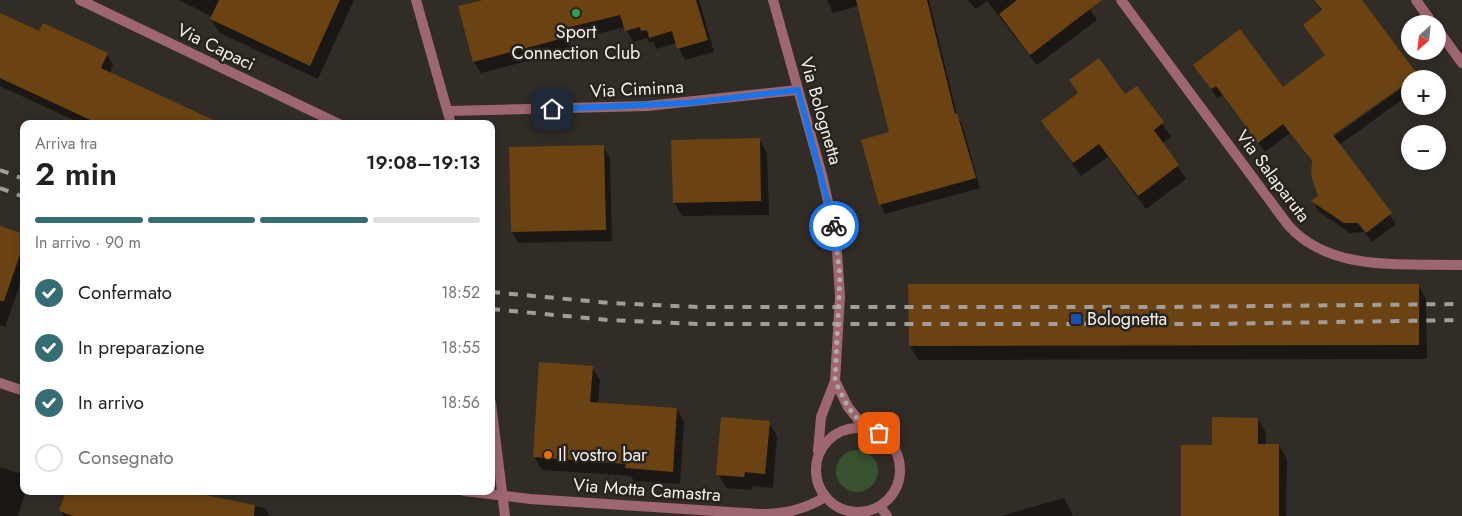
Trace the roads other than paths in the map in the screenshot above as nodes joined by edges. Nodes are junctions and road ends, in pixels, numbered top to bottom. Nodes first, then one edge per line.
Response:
1 (80, 0) edge
2 (416, 0) edge
3 (773, 0) edge
4 (1121, 0) edge
5 (1416, 0) edge
6 (1427, 15) edge
7 (1446, 41) edge
8 (1462, 63) edge
9 (798, 90) junction
10 (448, 110) junction
11 (331, 120) edge
12 (450, 120) edge
13 (1462, 265) edge
14 (835, 381) junction
15 (0, 383) edge
16 (20, 390) edge
17 (865, 428) junction
18 (495, 437) edge
19 (818, 455) junction
20 (489, 495) edge
21 (502, 497) junction
22 (825, 497) junction
23 (880, 506) junction
24 (505, 516) edge
25 (887, 516) edge

1 - 11 street, Via Capaci
2 - 10 street
3 - 9 street, Via Bolognetta
4 - 13 street, Via Salaparuta
5 - 6 street
7 - 8 street
9 - 10 street, Via Ciminna
9 - 14 street, Via Bolognetta
10 - 12 street
14 - 17 street, Via Bolognetta
14 - 19 street, Via Bolognetta
15 - 16 street
17 - 19 street
17 - 23 street
18 - 21 street
19 - 22 street
20 - 21 street, Via Motta Camastra
21 - 22 street, Via Motta Camastra
21 - 24 street
22 - 23 street
23 - 25 street

